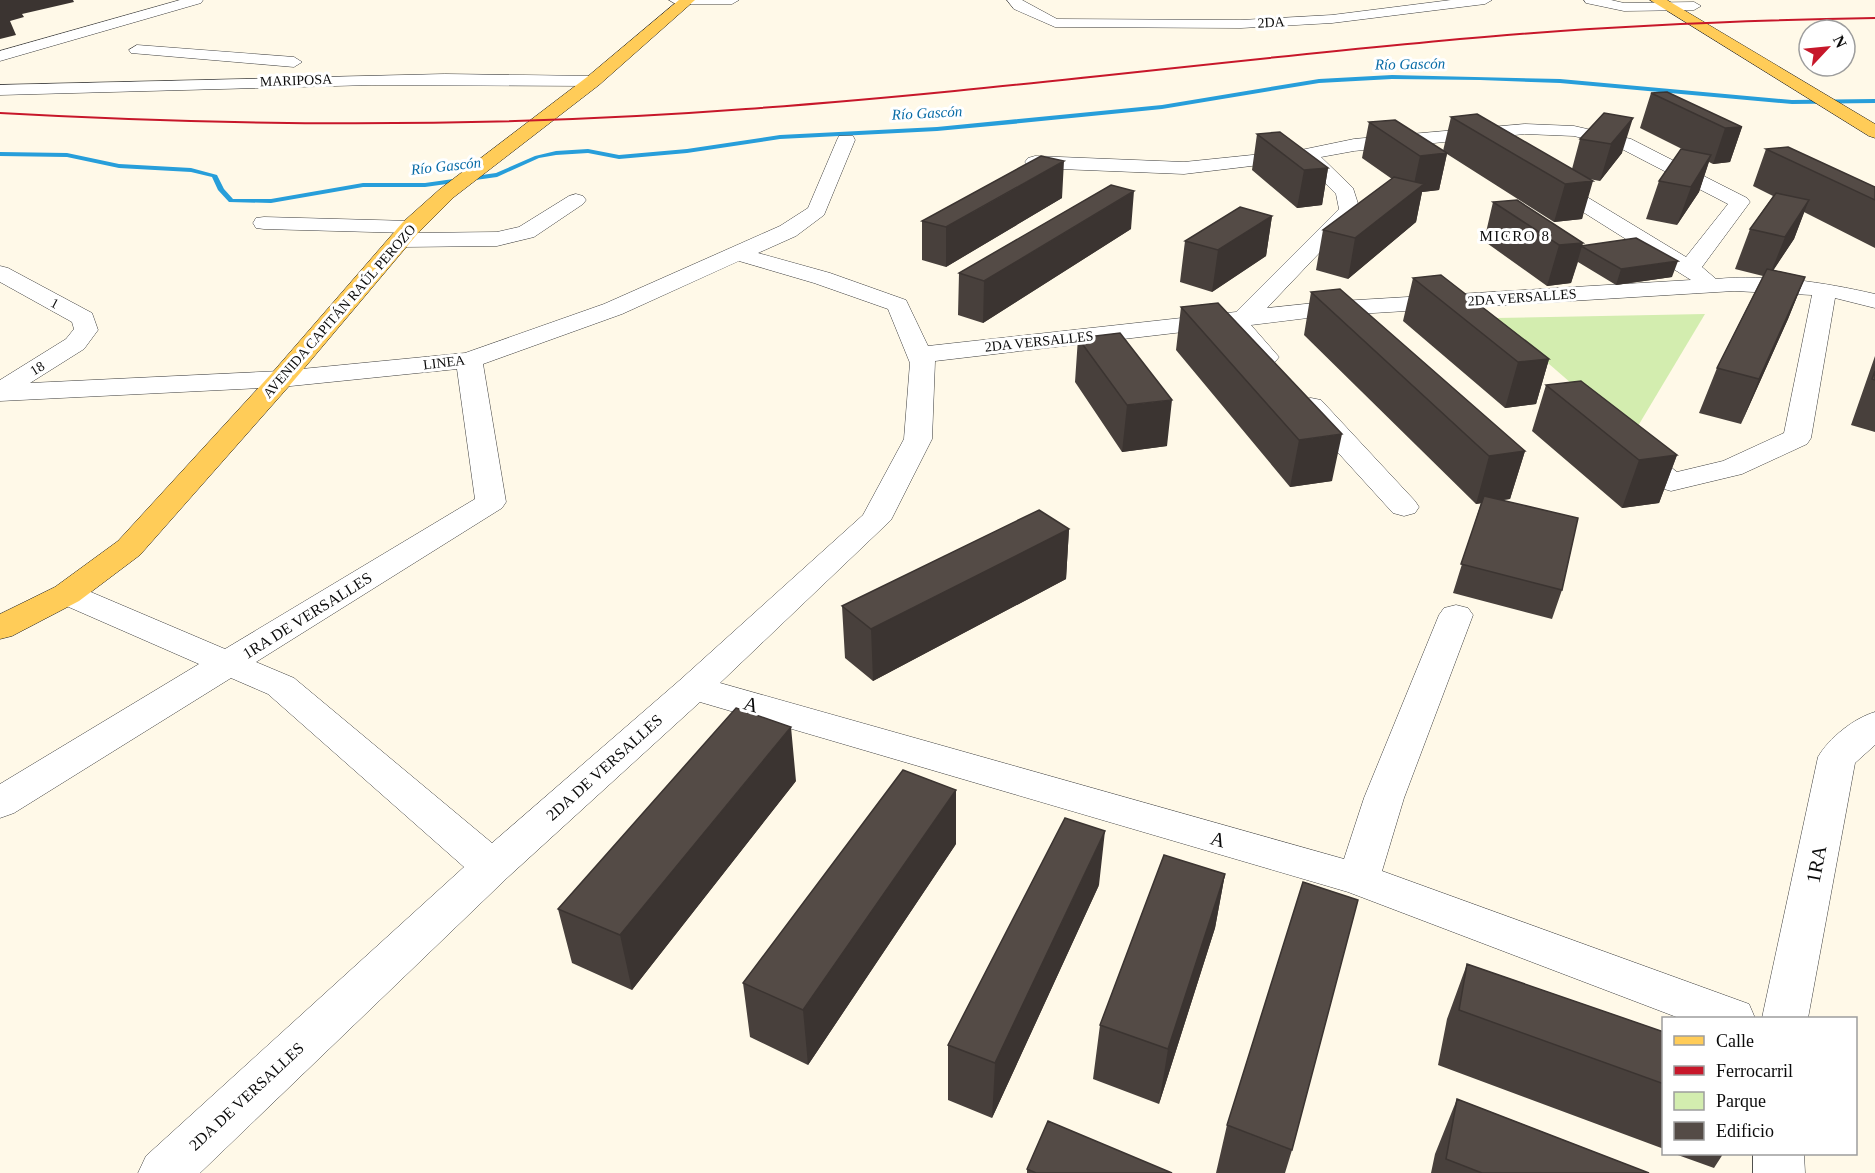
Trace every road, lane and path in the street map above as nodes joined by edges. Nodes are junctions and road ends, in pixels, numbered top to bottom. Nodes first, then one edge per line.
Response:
1 (172, 0) edge
2 (196, 0) edge
3 (676, 0) edge
4 (688, 0) edge
5 (732, 0) edge
6 (1014, 0) edge
7 (1399, 0) edge
8 (1485, 0) edge
9 (1591, 0) edge
10 (1633, 0) edge
11 (1690, 3) edge
12 (1656, 4) edge
13 (1422, 9) junction
14 (1213, 10) dead end
15 (1241, 24) junction
16 (1749, 37) dead end
17 (0, 49) edge
18 (137, 50) dead end
19 (0, 56) edge
20 (1755, 59) junction
21 (1787, 60) dead end
22 (306, 80) junction
23 (1820, 80) dead end
24 (593, 81) junction
25 (0, 90) edge
26 (1875, 113) edge
27 (1875, 132) edge
28 (1468, 133) junction
29 (846, 140) dead end
30 (1498, 151) edge
31 (1307, 154) junction
32 (1035, 162) edge
33 (1528, 170) edge
34 (576, 200) dead end
35 (264, 223) dead end
36 (406, 233) junction
37 (735, 253) junction
38 (1689, 268) junction
39 (0, 273) edge
40 (1712, 286) junction
41 (1825, 289) junction
42 (1875, 301) edge
43 (1444, 302) junction
44 (1240, 319) junction
45 (1471, 324) edge
46 (75, 344) joint
47 (919, 355) junction
48 (469, 360) junction
49 (1276, 369) edge
50 (281, 379) junction
51 (0, 392) edge
52 (1300, 394) edge
53 (1617, 439) edge
54 (1404, 507) dead end
55 (67, 594) junction
56 (1456, 615) dead end
57 (0, 628) edge
58 (227, 664) junction
59 (693, 688) junction
60 (1875, 725) edge
61 (0, 804) edge
62 (492, 867) junction
63 (1358, 879) junction
64 (1729, 1017) edge
65 (1785, 1017) edge
66 (1779, 1155) edge
67 (164, 1173) edge
68 (1779, 1173) edge

1 - 17 street
2 - 19 street
3 - 4 street
4 - 5 street
4 - 24 main road, AVENIDA CAPITÁN RAÚL PEROZO
6 - 15 street, 2DA
7 - 13 street
8 - 13 street, 2DA
9 - 12 street
10 - 12 street
11 - 12 street
11 - 16 main road
12 - 20 main road
13 - 15 street, 2DA
14 - 15 street
18 - 22 street
20 - 21 main road
20 - 27 main road
22 - 24 street, MARIPOSA
22 - 25 street, MARIPOSA
23 - 26 main road
24 - 36 main road, AVENIDA CAPITÁN RAÚL PEROZO
28 - 30 street
28 - 31 street
28 - 38 street
29 - 37 street, LINEA
31 - 32 street
31 - 44 street
33 - 38 street
34 - 36 street
35 - 36 street
36 - 50 main road, AVENIDA CAPITÁN RAÚL PEROZO
37 - 47 street, 2DA DE VERSALLES
37 - 48 street, LINEA
38 - 40 street
39 - 46 street, 1
40 - 41 street, 2DA VERSALLES
40 - 43 street, 2DA VERSALLES
41 - 42 street, 2DA VERSALLES
41 - 53 street
43 - 44 street, 2DA VERSALLES
43 - 45 street
44 - 47 street, 2DA VERSALLES
44 - 49 street
46 - 51 street, 18
47 - 59 street, 2DA DE VERSALLES
48 - 50 street, LINEA
48 - 58 street, 1RA DE VERSALLES
50 - 51 street, LINEA
50 - 55 main road, AVENIDA CAPITÁN RAÚL PEROZO
52 - 54 street
55 - 57 main road, AVENIDA CAPITÁN RAÚL PEROZO
55 - 58 street
56 - 63 street
58 - 61 street, 1RA DE VERSALLES
58 - 62 street
59 - 62 street, 2DA DE VERSALLES
59 - 63 street, A
60 - 65 street, 1RA
62 - 67 street, 2DA DE VERSALLES
63 - 64 street, A
66 - 68 street

